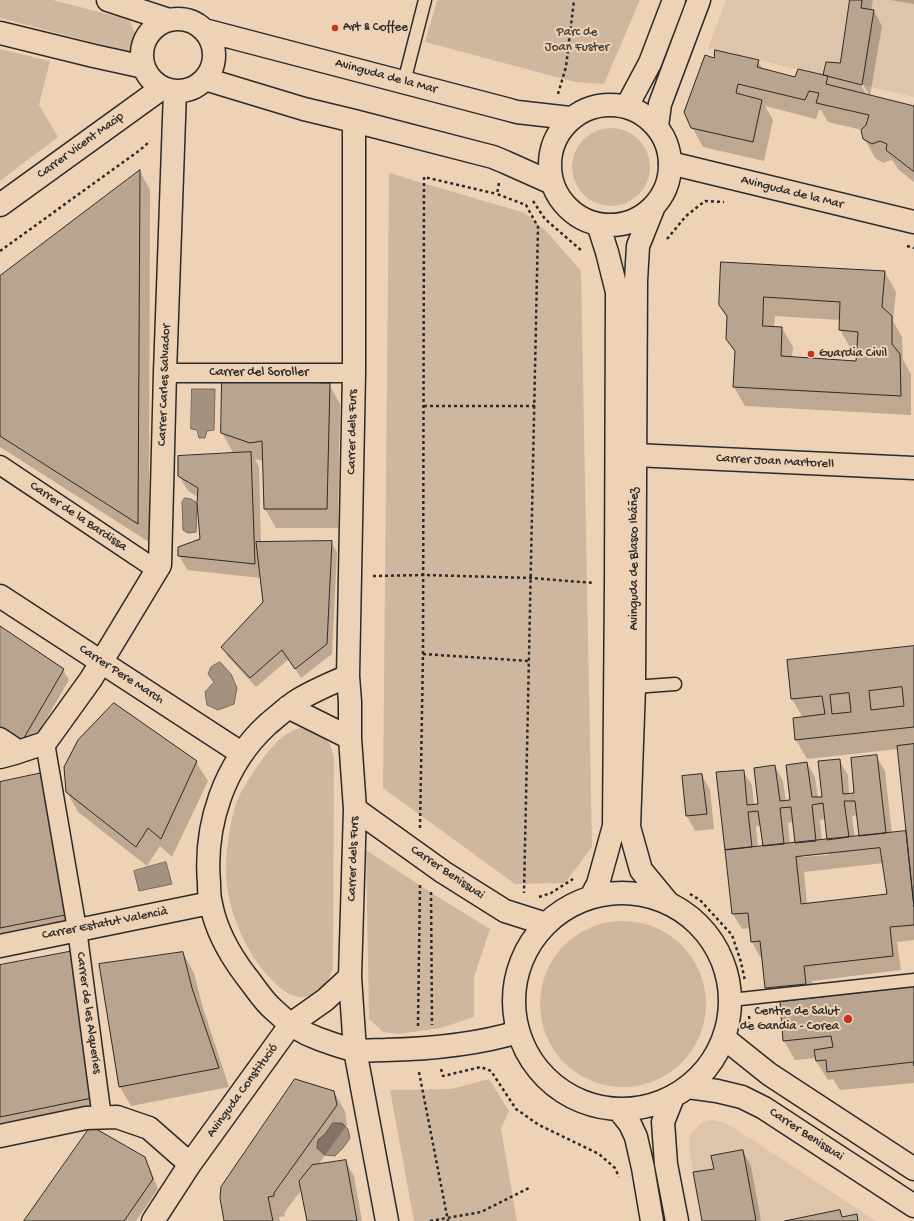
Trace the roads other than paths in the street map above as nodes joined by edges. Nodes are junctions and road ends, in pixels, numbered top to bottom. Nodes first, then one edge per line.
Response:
1 (108, 0) edge
2 (425, 0) edge
3 (674, 0) edge
4 (699, 0) edge
5 (169, 20) junction
6 (204, 30) junction
7 (0, 33) edge
8 (144, 67) junction
9 (205, 79) junction
10 (404, 82) junction
11 (169, 89) junction
12 (627, 106) junction
13 (570, 118) junction
14 (354, 121) junction
15 (657, 126) junction
16 (670, 163) junction
17 (552, 183) junction
18 (0, 205) edge
19 (654, 206) junction
20 (914, 222) edge
21 (598, 224) junction
22 (165, 373) junction
23 (354, 373) junction
24 (635, 455) junction
25 (0, 465) edge
26 (914, 468) edge
27 (156, 570) junction
28 (0, 596) edge
29 (102, 663) junction
30 (348, 676) junction
31 (675, 684) dead end
32 (634, 687) junction
33 (288, 707) junction
34 (0, 737) edge
35 (350, 738) junction
36 (45, 743) junction
37 (21, 751) junction
38 (241, 753) junction
39 (0, 757) edge
40 (355, 809) junction
41 (591, 897) junction
42 (210, 903) junction
43 (669, 904) junction
44 (546, 924) junction
45 (76, 929) junction
46 (0, 946) edge
47 (350, 977) junction
48 (914, 980) edge
49 (731, 1000) junction
50 (291, 1024) junction
51 (518, 1032) junction
52 (724, 1038) junction
53 (355, 1050) junction
54 (681, 1092) junction
55 (619, 1110) junction
56 (102, 1118) junction
57 (0, 1136) edge
58 (190, 1164) junction
59 (914, 1169) edge
60 (914, 1206) edge
61 (169, 1212) edge
62 (153, 1221) edge
63 (387, 1221) edge
64 (652, 1221) edge
65 (677, 1221) edge

1 - 5 street
2 - 10 lane
3 - 12 street
4 - 15 street
5 - 6 street
5 - 8 street
6 - 9 street
6 - 10 street, Avinguda de la Mar
7 - 8 street
8 - 11 street
9 - 11 street
9 - 14 street
10 - 13 street, Avinguda de la Mar
11 - 18 street, Carrer Vicent Macip
11 - 22 street, Carrer Carles Salvador
12 - 13 street
12 - 15 street
13 - 17 street
14 - 17 street
14 - 23 street, Carrer dels Furs
15 - 16 street
16 - 19 street
16 - 20 street, Avinguda de la Mar
17 - 21 street
19 - 21 street
19 - 24 street, Avinguda de Blasco Ibáñez
21 - 41 street, Avinguda de Blasco Ibáñez
22 - 23 street, Carrer del Soroller
22 - 27 street, Carrer Carles Salvador
23 - 30 street, Carrer dels Furs
24 - 26 street, Carrer Joan Martorell
24 - 32 street, Avinguda de Blasco Ibáñez
25 - 27 street, Carrer de la Bardissa
27 - 29 street, Carrer Carles Salvador
28 - 29 street, Carrer Pere March
29 - 36 street, Carrer Carles Salvador
29 - 38 street, Carrer Pere March
30 - 33 street
30 - 35 street, Carrer dels Furs
31 - 32 lane
32 - 43 street, Avinguda de Blasco Ibáñez
33 - 35 street
33 - 38 street
34 - 37 street
35 - 40 street, Carrer dels Furs
36 - 37 street
36 - 45 street, Carrer de les Alqueries
37 - 39 street
38 - 42 street
40 - 44 street, Carrer Benissuai
40 - 47 street, Carrer dels Furs
41 - 43 street
41 - 44 street
42 - 45 street, Carrer Estatut Valencià
42 - 50 street
43 - 49 street
44 - 51 street
45 - 46 street, Carrer Estatut Valencià
45 - 56 street, Carrer de les Alqueries
47 - 50 street, Avinguda Constitució
47 - 53 street, Carrer dels Furs
48 - 49 lane
49 - 52 street
50 - 53 street
50 - 58 street, Avinguda Constitució
51 - 53 street
51 - 55 street
52 - 54 street
52 - 59 street
53 - 63 street, Carrer dels Furs
54 - 55 street
54 - 60 street, Carrer Benissuai
54 - 65 street
55 - 64 street
56 - 57 street
56 - 58 street
58 - 61 street, Avinguda Constitució
61 - 62 street, Avinguda Constitució

